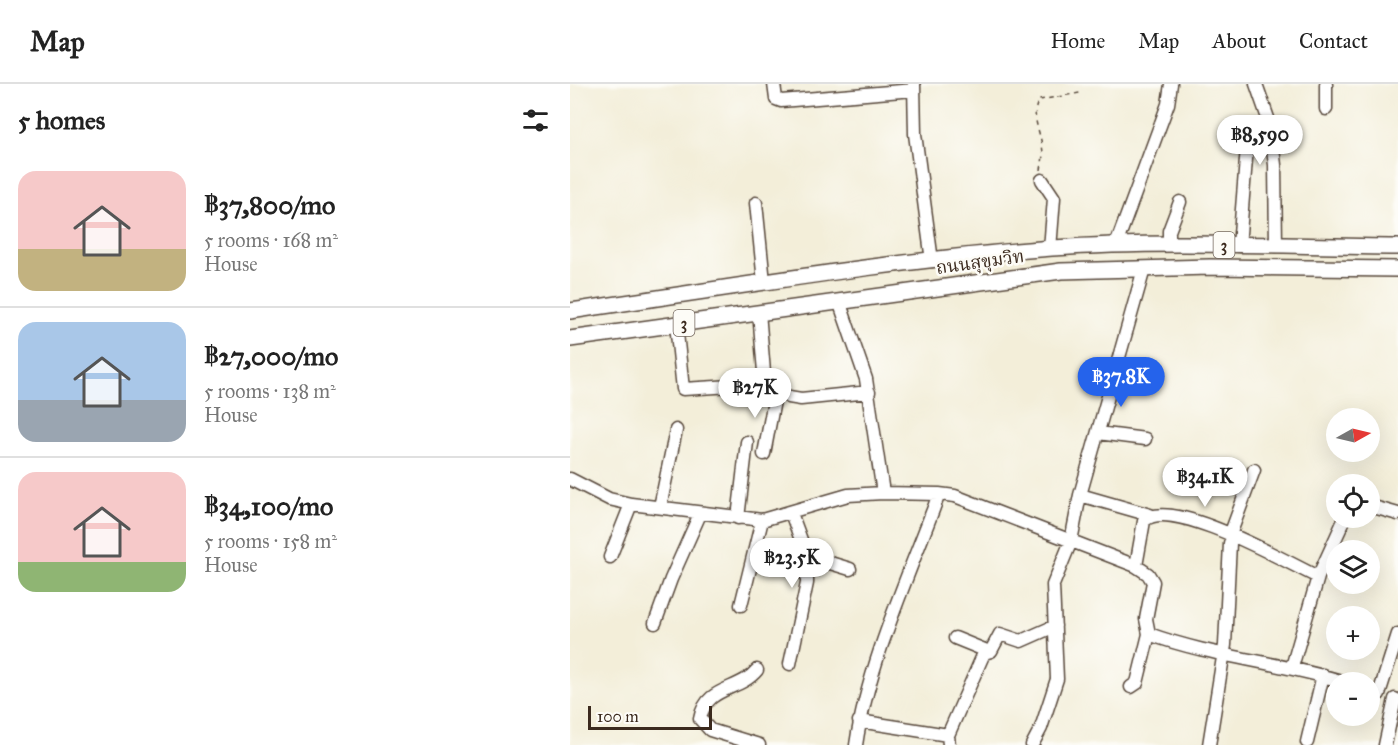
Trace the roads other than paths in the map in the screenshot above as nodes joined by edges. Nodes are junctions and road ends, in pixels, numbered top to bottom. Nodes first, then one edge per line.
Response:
1 (774, 84) edge
2 (1171, 84) edge
3 (1256, 84) edge
4 (1326, 84) edge
5 (914, 87) edge
6 (1326, 109) dead end
7 (1247, 147) dead end
8 (1042, 180) road end
9 (1180, 202) dead end
10 (756, 203) dead end
11 (1116, 245) junction
12 (1169, 245) junction
13 (1239, 246) junction
14 (1276, 246) junction
15 (1398, 247) edge
16 (1050, 249) junction
17 (932, 261) junction
18 (1144, 269) junction
19 (1398, 269) edge
20 (764, 282) junction
21 (935, 288) junction
22 (839, 301) junction
23 (570, 312) edge
24 (759, 312) junction
25 (676, 324) junction
26 (570, 339) edge
27 (1116, 372) junction
28 (1157, 373) dead end
29 (771, 387) junction
30 (869, 392) junction
31 (676, 430) dead end
32 (1098, 433) junction
33 (1145, 440) dead end
34 (747, 442) dead end
35 (764, 454) dead end
36 (1254, 470) dead end
37 (570, 479) edge
38 (883, 492) junction
39 (939, 494) junction
40 (1080, 495) junction
41 (631, 504) junction
42 (660, 507) junction
43 (1380, 509) edge
44 (791, 513) junction
45 (700, 514) junction
46 (1398, 514) edge
47 (1150, 515) junction
48 (738, 518) junction
49 (762, 520) junction
50 (1341, 528) edge
51 (1230, 539) junction
52 (1071, 542) junction
53 (807, 556) junction
54 (610, 557) dead end
55 (1136, 566) junction
56 (850, 569) dead end
57 (1317, 577) junction
58 (741, 605) dead end
59 (655, 622) dead end
60 (1055, 626) junction
61 (1149, 634) junction
62 (1398, 634) edge
63 (955, 638) dead end
64 (987, 651) junction
65 (1224, 654) junction
66 (790, 664) dead end
67 (1292, 667) junction
68 (757, 670) dead end
69 (1323, 675) junction
70 (1326, 676) edge
71 (1380, 678) edge
72 (1131, 687) dead end
73 (1380, 694) edge
74 (1396, 699) edge
75 (860, 721) junction
76 (949, 740) edge
77 (1307, 742) dead end
78 (759, 745) edge
79 (856, 745) edge
80 (1032, 745) edge
81 (1209, 745) edge
82 (1385, 745) edge

1 - 5 street
2 - 11 street
3 - 14 street
4 - 6 street
5 - 17 street
7 - 13 street
8 - 16 street
9 - 12 street
10 - 20 street
11 - 12 main road, ถนนสุขุมวิท / 3
11 - 16 main road, ถนนสุขุมวิท / 3
12 - 13 main road, ถนนสุขุมวิท / 3
13 - 14 main road, ถนนสุขุมวิท / 3
14 - 15 main road, ถนนสุขุมวิท / 3
16 - 17 main road, ถนนสุขุมวิท / 3
17 - 20 main road, ถนนสุขุมวิท / 3
17 - 21 main road
18 - 19 main road, ถนนสุขุมวิท / 3
18 - 21 main road, ถนนสุขุมวิท / 3
18 - 27 street
20 - 23 main road, ถนนสุขุมวิท / 3
21 - 22 main road, ถนนสุขุมวิท / 3
22 - 24 main road, ถนนสุขุมวิท / 3
22 - 30 street
24 - 25 main road, ถนนสุขุมวิท / 3
24 - 29 street
25 - 26 main road, ถนนสุขุมวิท / 3
25 - 29 street
27 - 28 street
27 - 32 street
29 - 30 street
29 - 35 street
30 - 38 street
31 - 42 street
32 - 33 street
32 - 40 street
34 - 48 street
36 - 51 street
37 - 41 street
38 - 39 street
38 - 44 street
39 - 52 street
39 - 75 street
40 - 47 street
40 - 52 street
41 - 42 street
41 - 54 street
42 - 45 street
43 - 46 street
44 - 49 street
44 - 53 street
45 - 48 street
45 - 59 street
47 - 51 street
47 - 55 street
48 - 49 street
49 - 58 street
50 - 57 street
51 - 57 street
51 - 65 street
52 - 55 street
52 - 60 street
53 - 56 street
53 - 66 street
55 - 61 street
57 - 67 street
60 - 64 street
60 - 80 street
61 - 65 street
61 - 72 street
62 - 71 street
63 - 64 street
64 - 76 street
65 - 67 street
65 - 81 street
67 - 69 street
68 - 78 street
69 - 70 street
69 - 77 street
73 - 74 street
74 - 82 street
75 - 76 street
75 - 79 street

